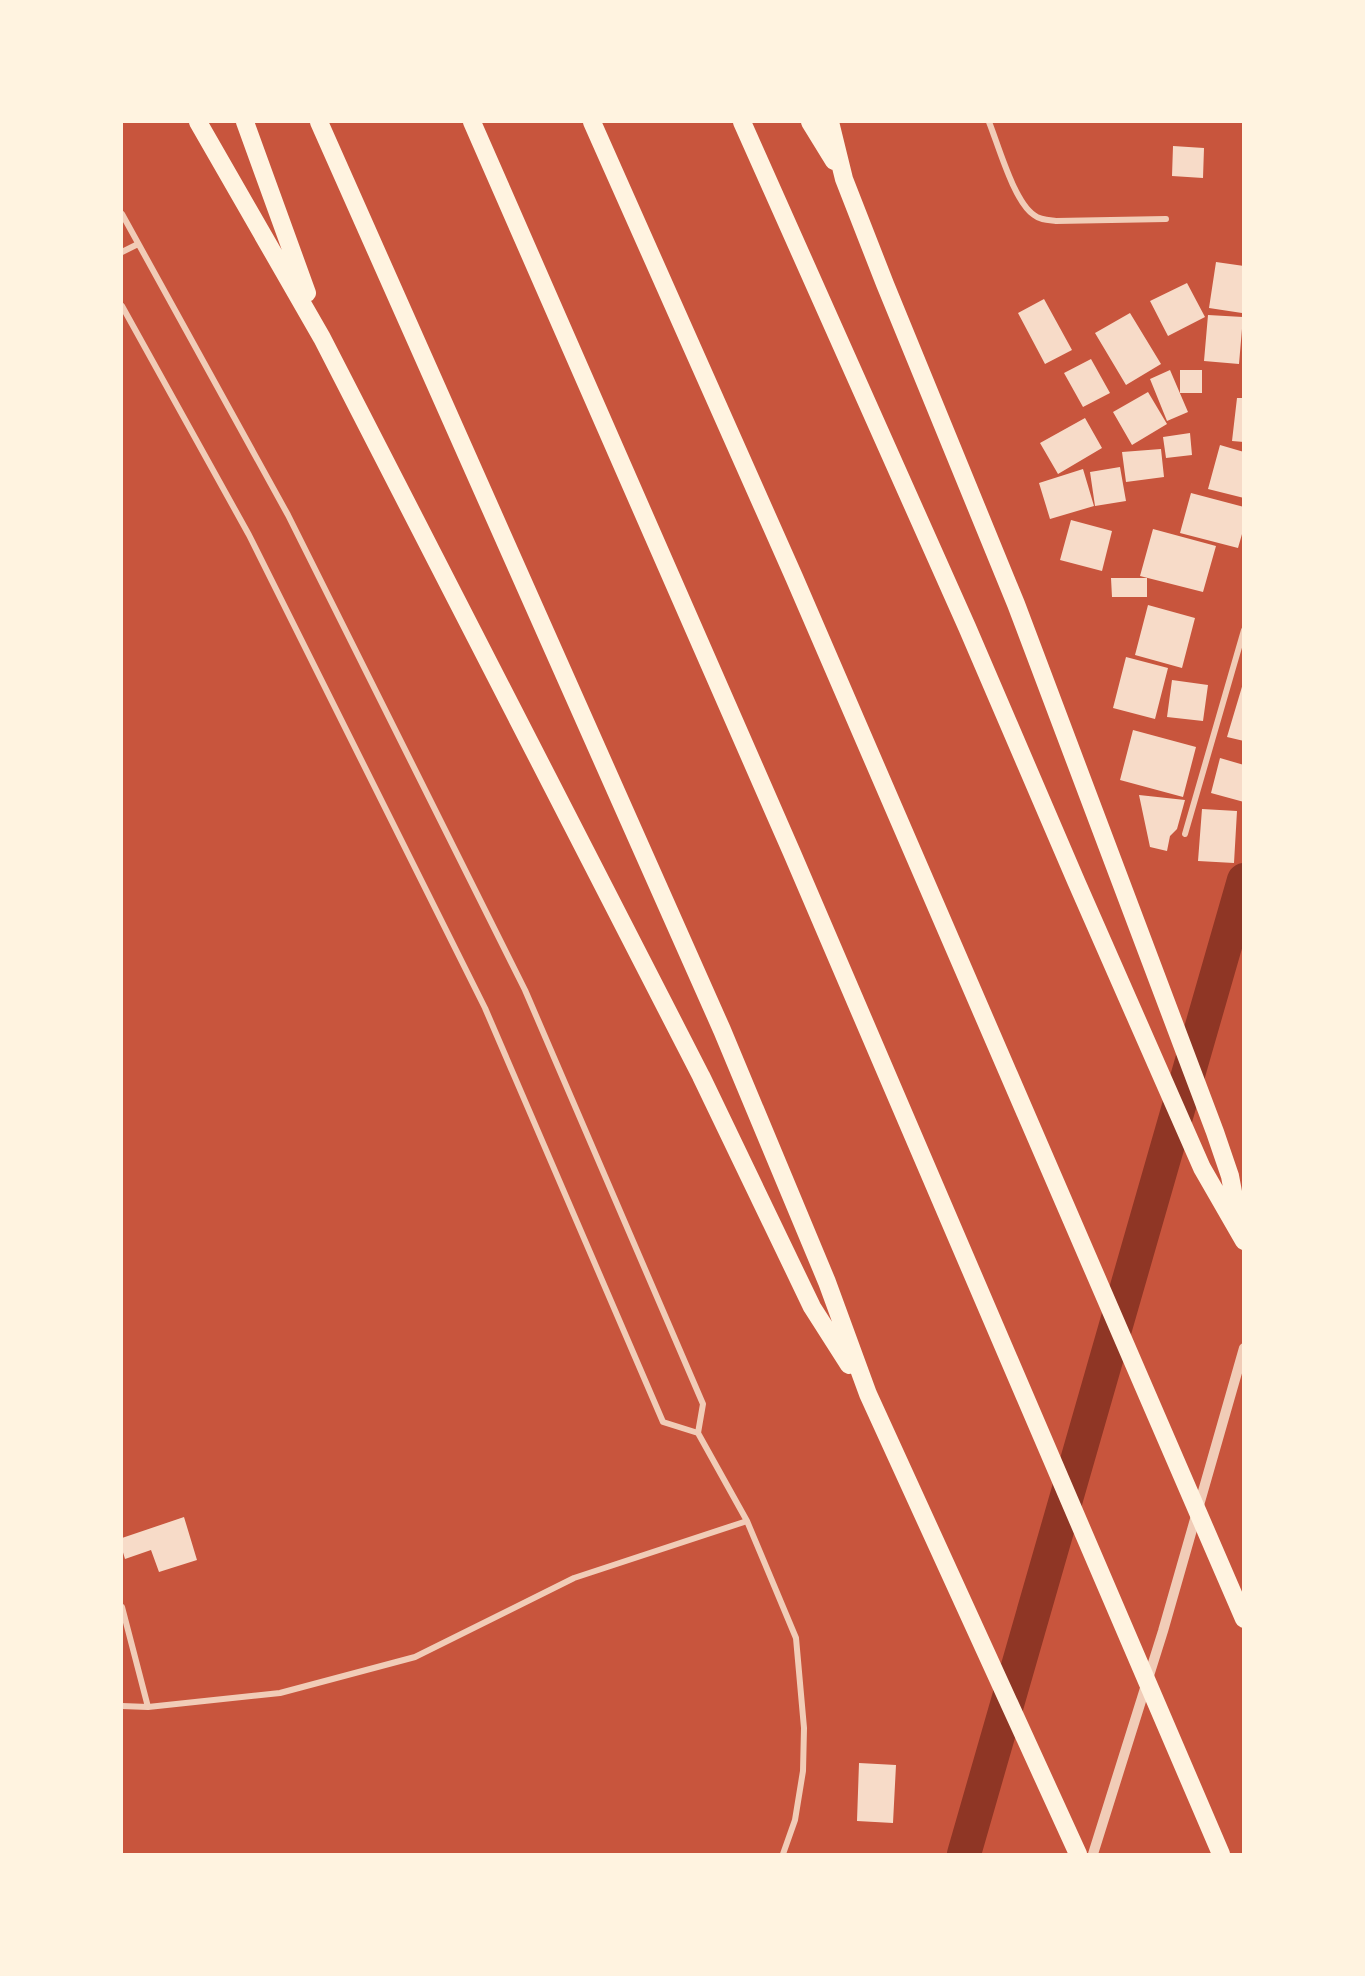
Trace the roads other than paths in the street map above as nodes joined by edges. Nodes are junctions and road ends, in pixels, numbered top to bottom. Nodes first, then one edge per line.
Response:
1 (198, 122) edge
2 (245, 122) edge
3 (319, 122) edge
4 (472, 122) edge
5 (592, 122) edge
6 (742, 122) edge
7 (810, 122) edge
8 (830, 122) edge
9 (989, 122) edge
10 (844, 179) junction
11 (122, 214) edge
12 (1166, 219) dead end
13 (138, 244) junction
14 (122, 252) edge
15 (122, 306) edge
16 (322, 338) junction
17 (1244, 630) edge
18 (1185, 834) dead end
19 (1243, 1239) edge
20 (1244, 1348) edge
21 (868, 1394) junction
22 (698, 1433) junction
23 (747, 1521) junction
24 (122, 1607) edge
25 (1244, 1619) edge
26 (122, 1706) edge
27 (148, 1707) junction
28 (783, 1854) edge
29 (1078, 1854) edge
30 (1093, 1854) edge
31 (1221, 1854) edge

1 - 16 highway
2 - 16 highway
3 - 21 highway
4 - 31 highway
5 - 25 highway
6 - 19 highway
7 - 10 highway
8 - 10 highway
9 - 12 street
10 - 19 highway
11 - 13 street
13 - 14 street
13 - 22 street
15 - 22 street
16 - 21 highway
17 - 18 street
20 - 30 street
21 - 29 highway
22 - 23 street
23 - 27 street
23 - 28 street
24 - 27 street
26 - 27 street

